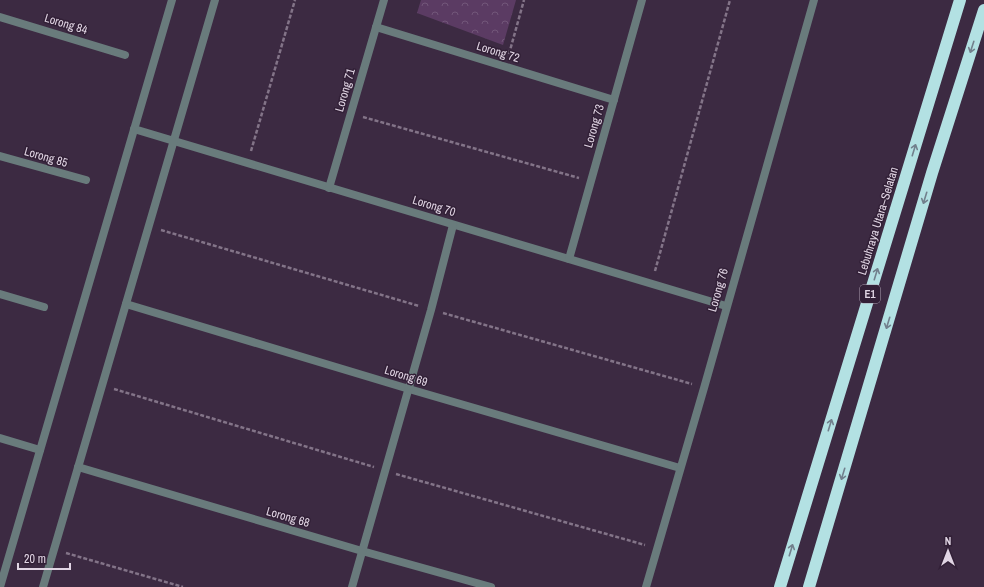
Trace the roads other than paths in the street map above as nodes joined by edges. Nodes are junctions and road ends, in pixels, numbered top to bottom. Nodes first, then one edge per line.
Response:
1 (172, 0) edge
2 (215, 0) edge
3 (384, 0) edge
4 (642, 0) edge
5 (814, 0) edge
6 (960, 0) edge
7 (984, 10) edge
8 (0, 17) edge
9 (376, 27) junction
10 (125, 55) dead end
11 (614, 100) junction
12 (134, 129) junction
13 (174, 141) junction
14 (0, 156) edge
15 (86, 180) dead end
16 (329, 188) junction
17 (454, 225) junction
18 (569, 259) junction
19 (0, 294) edge
20 (126, 304) junction
21 (726, 306) junction
22 (44, 307) dead end
23 (408, 389) junction
24 (0, 438) edge
25 (40, 450) junction
26 (78, 468) junction
27 (680, 468) junction
28 (362, 551) junction
29 (0, 587) edge
30 (43, 587) edge
31 (352, 587) edge
32 (491, 587) edge
33 (646, 587) edge
34 (780, 587) edge
35 (809, 587) edge

1 - 12 street
2 - 13 street
3 - 9 street, Lorong 71
4 - 11 street, Lorong 73
5 - 21 street, Lorong 76
34 -> 6 highway, Lebuhraya Utara–Selatan / E1
7 -> 35 highway, E1
8 - 10 street, Lorong 84
9 - 11 street, Lorong 72
9 - 16 street, Lorong 71
11 - 18 street, Lorong 73
12 - 13 street, Lorong 70
12 - 25 street
13 - 16 street, Lorong 70
13 - 20 street
14 - 15 street, Lorong 85
16 - 17 street, Lorong 70
17 - 18 street, Lorong 70
17 - 23 street
18 - 21 street, Lorong 70
19 - 22 street
20 - 23 street, Lorong 69
20 - 26 street
21 - 27 street, Lorong 76
23 - 27 street, Lorong 69
23 - 28 street
24 - 25 street
25 - 29 street
26 - 28 street, Lorong 68
26 - 30 street
27 - 33 street, Lorong 76
28 - 31 street
28 - 32 street, Lorong 68

